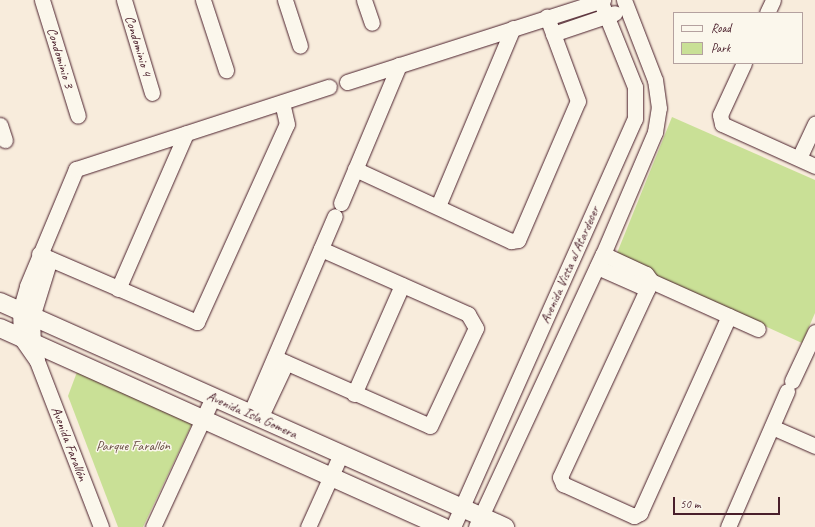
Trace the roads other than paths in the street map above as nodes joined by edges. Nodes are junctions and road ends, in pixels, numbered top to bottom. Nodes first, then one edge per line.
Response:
1 (42, 0) edge
2 (124, 0) edge
3 (203, 0) edge
4 (285, 0) edge
5 (364, 0) edge
6 (601, 0) edge
7 (773, 0) edge
8 (626, 5) edge
9 (767, 12) edge
10 (607, 16) junction
11 (547, 17) junction
12 (372, 23) dead end
13 (513, 28) junction
14 (553, 34) junction
15 (300, 46) dead end
16 (744, 64) edge
17 (399, 65) junction
18 (226, 70) dead end
19 (347, 82) dead end
20 (329, 87) dead end
21 (152, 93) dead end
22 (282, 103) junction
23 (78, 116) dead end
24 (815, 124) edge
25 (0, 125) edge
26 (186, 133) junction
27 (5, 140) dead end
28 (798, 158) junction
29 (815, 166) edge
30 (355, 169) junction
31 (438, 206) junction
32 (322, 249) junction
33 (45, 257) junction
34 (600, 261) junction
35 (402, 285) junction
36 (649, 285) junction
37 (118, 289) junction
38 (0, 302) edge
39 (26, 314) junction
40 (729, 316) junction
41 (0, 328) edge
42 (758, 329) dead end
43 (815, 332) edge
44 (27, 340) junction
45 (811, 350) edge
46 (281, 360) junction
47 (354, 394) junction
48 (212, 397) junction
49 (255, 416) junction
50 (203, 419) junction
51 (772, 427) junction
52 (815, 446) edge
53 (341, 454) junction
54 (331, 476) junction
55 (461, 508) junction
56 (479, 522) edge
57 (101, 527) edge
58 (153, 527) edge
59 (308, 527) edge
60 (444, 527) edge
61 (453, 527) edge
62 (505, 527) edge
63 (728, 527) edge

1 - 23 street, Condominio 3
2 - 21 street, Condominio 4
3 - 18 street
4 - 15 street
5 - 12 street
6 - 10 street, Avenida Vista al Atardecer
6 - 11 street
7 - 9 street
8 - 10 street
8 - 34 street, Avenida Vista al Atardecer
10 - 14 street
10 - 55 street, Avenida Vista al Atardecer
11 - 13 street
11 - 14 street
13 - 17 street
13 - 31 street
14 - 31 street
16 - 28 street
17 - 19 street
17 - 30 street
20 - 22 street, Avenida Farallón
22 - 26 street, Avenida Farallón
22 - 37 street
24 - 28 street
25 - 27 street
26 - 33 street, Avenida Farallón
26 - 37 street
28 - 29 street
30 - 31 street
30 - 32 street
32 - 35 street
32 - 46 street
33 - 37 street
33 - 39 street, Avenida Farallón
34 - 36 street
34 - 56 street, Avenida Vista al Atardecer
35 - 47 street
35 - 47 street
36 - 40 street
36 - 40 street
38 - 39 street, Avenida Isla Gomera
39 - 44 street, Avenida Farallón
39 - 48 street, Avenida Isla Gomera
40 - 42 street
41 - 44 street, Avenida Isla Gomera
43 - 45 street
44 - 50 street, Avenida Isla Gomera
44 - 57 street, Avenida Farallón
45 - 51 street
46 - 47 street
46 - 49 street
48 - 49 street, Avenida Isla Gomera
48 - 50 street
49 - 53 street, Avenida Isla Gomera
50 - 54 street, Avenida Isla Gomera
50 - 58 street
51 - 52 street
51 - 63 street
53 - 54 street
53 - 55 street, Avenida Isla Gomera
54 - 59 street
54 - 60 street, Avenida Isla Gomera
55 - 56 street, Avenida Isla Gomera
55 - 61 street, Avenida Vista al Atardecer
56 - 62 street, Avenida Isla Gomera

